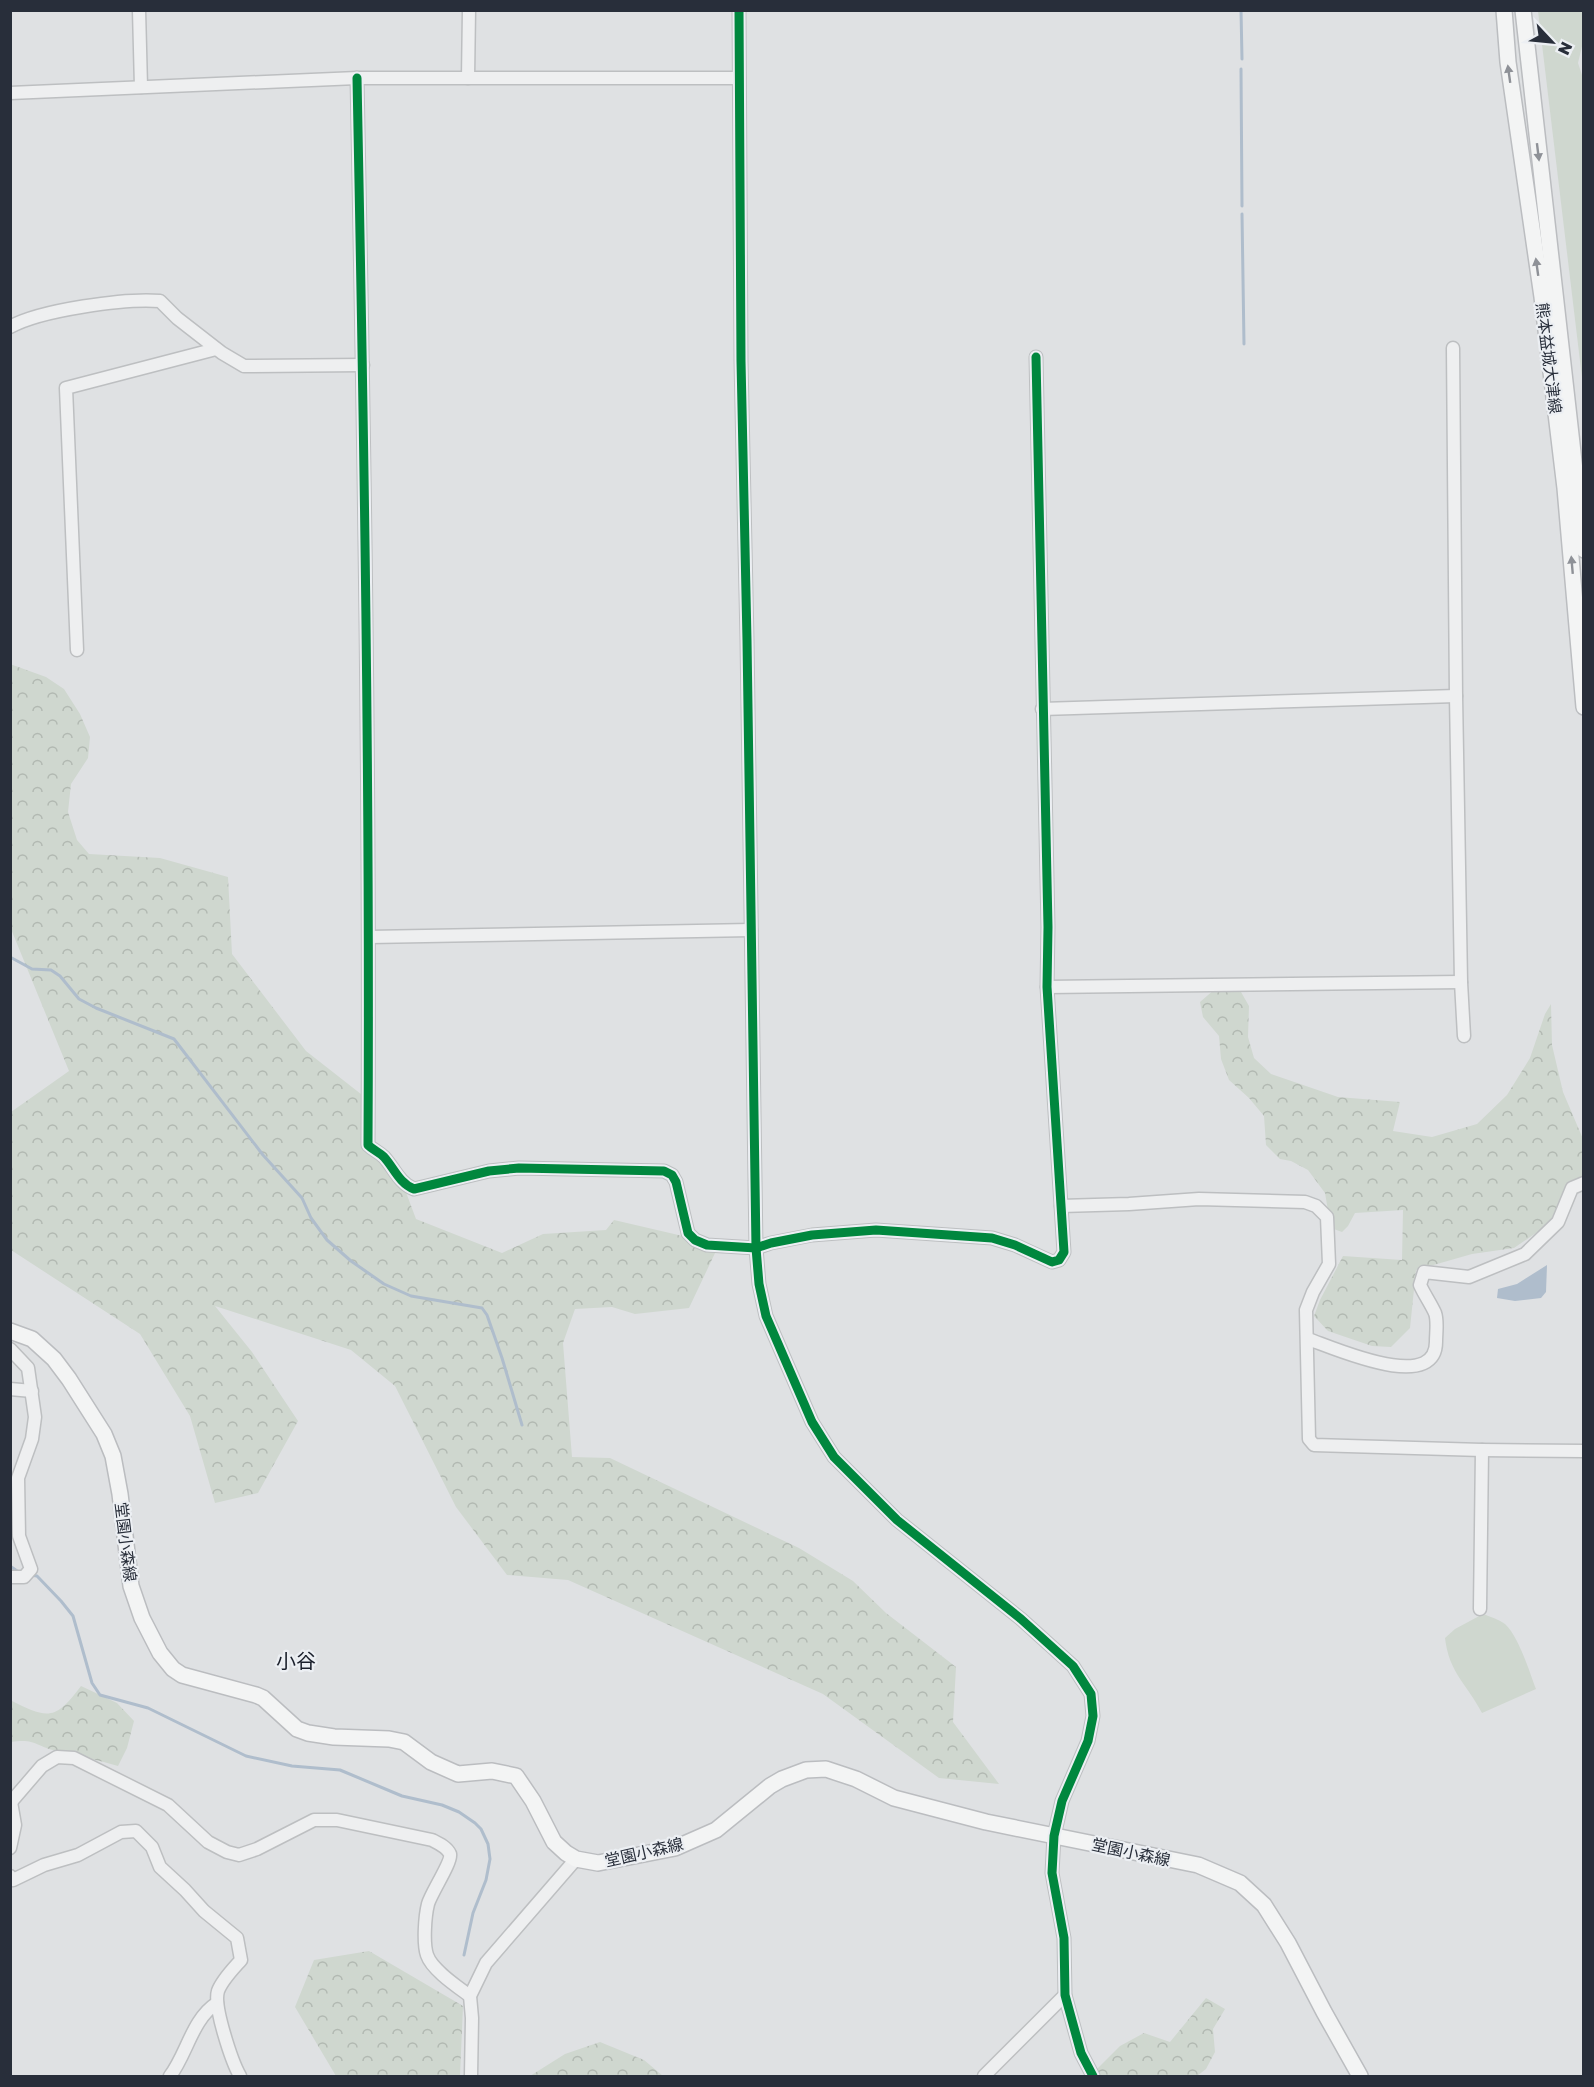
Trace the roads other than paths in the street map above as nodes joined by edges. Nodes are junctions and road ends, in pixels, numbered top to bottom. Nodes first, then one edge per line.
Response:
1 (139, 10) edge
2 (469, 10) edge
3 (739, 10) edge
4 (1504, 10) edge
5 (1523, 10) edge
6 (357, 78) junction
7 (468, 78) junction
8 (739, 78) junction
9 (141, 87) junction
10 (10, 93) edge
11 (10, 327) edge
12 (1453, 348) dead end
13 (216, 349) junction
14 (1036, 357) dead end
15 (363, 365) junction
16 (1584, 550) edge
17 (76, 650) dead end
18 (1456, 696) junction
19 (1584, 707) edge
20 (1042, 709) junction
21 (752, 930) junction
22 (369, 937) junction
23 (1461, 982) junction
24 (1047, 987) junction
25 (1464, 1036) dead end
26 (1582, 1183) edge
27 (1061, 1206) junction
28 (756, 1248) junction
29 (10, 1331) edge
30 (1308, 1339) junction
31 (10, 1349) edge
32 (10, 1389) edge
33 (32, 1391) junction
34 (1482, 1450) junction
35 (1584, 1451) edge
36 (14, 1478) edge
37 (10, 1577) edge
38 (1480, 1609) dead end
39 (11, 1802) edge
40 (1054, 1836) junction
41 (10, 1848) edge
42 (576, 1859) junction
43 (10, 1876) edge
44 (1065, 1995) junction
45 (470, 1996) junction
46 (217, 2003) junction
47 (170, 2076) edge
48 (240, 2076) edge
49 (471, 2076) edge
50 (984, 2076) edge
51 (1093, 2076) edge
52 (1360, 2076) edge

1 - 9 street
2 - 7 street
3 - 8 street
19 -> 4 main road, 熊本益城大津線
5 -> 16 main road, 熊本益城大津線
6 - 7 street
6 - 9 street
6 - 15 street
7 - 8 street
8 - 21 street
9 - 10 street
11 - 13 street
12 - 18 street
13 - 15 street
13 - 17 street
14 - 20 street
15 - 22 street
18 - 20 street
18 - 23 street
20 - 24 street
21 - 22 street
21 - 28 street
22 - 28 street
23 - 24 street
23 - 25 street
24 - 27 street
26 - 30 street
27 - 28 street
27 - 30 street
28 - 40 street
29 - 42 main road, 堂園小森線
30 - 34 street
31 - 33 street
32 - 33 street
33 - 36 street
34 - 35 street
34 - 38 street
36 - 37 street
39 - 41 street
39 - 45 street
40 - 42 main road, 堂園小森線
40 - 44 street
40 - 52 main road, 堂園小森線
42 - 45 street
43 - 46 street
44 - 50 street
44 - 51 street
45 - 49 street
46 - 47 street
46 - 48 street

